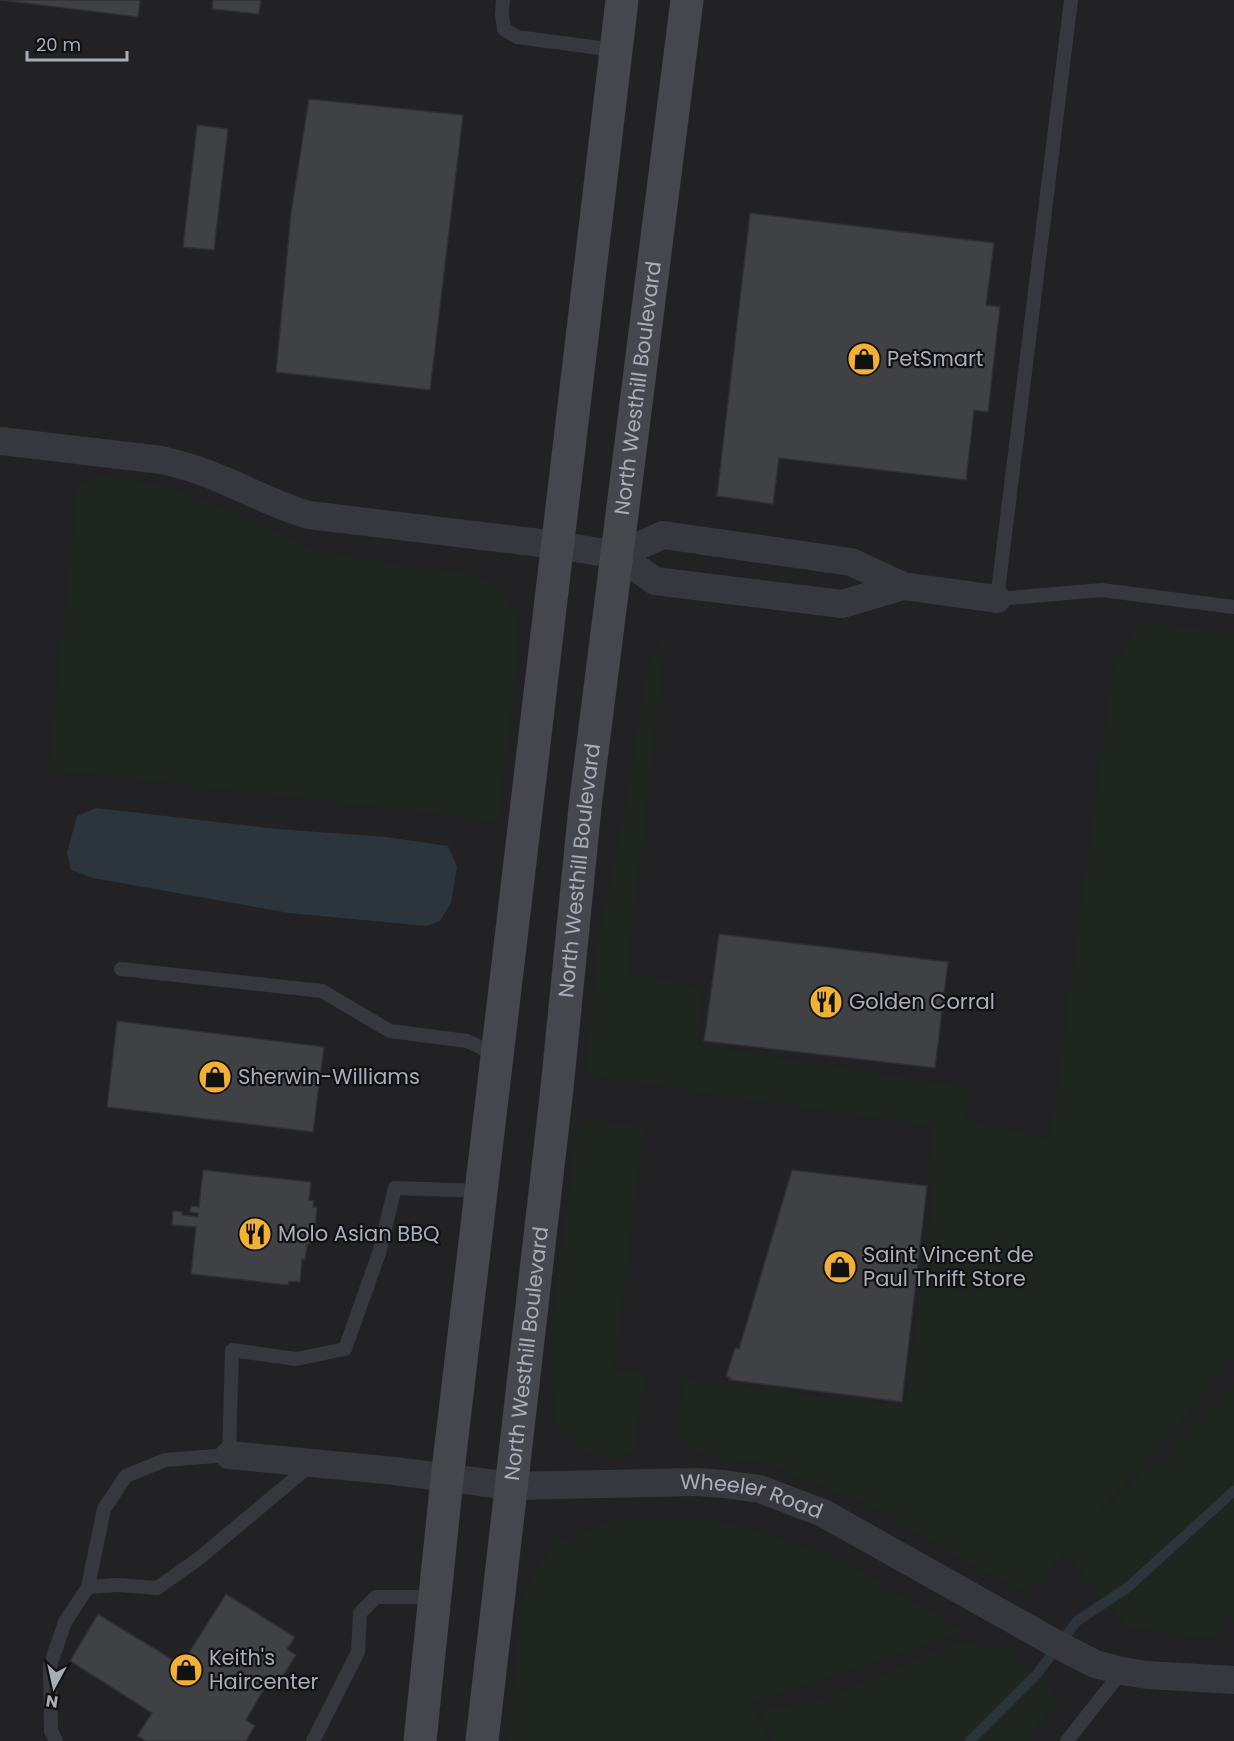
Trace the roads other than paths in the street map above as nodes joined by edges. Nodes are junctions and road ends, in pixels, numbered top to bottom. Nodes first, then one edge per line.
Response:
1 (503, 0) edge
2 (622, 0) edge
3 (687, 0) edge
4 (1071, 0) edge
5 (615, 50) junction
6 (0, 441) edge
7 (557, 545) junction
8 (618, 555) junction
9 (903, 586) junction
10 (997, 599) junction
11 (1234, 608) edge
12 (121, 969) dead end
13 (497, 1055) junction
14 (481, 1191) junction
15 (229, 1455) junction
16 (312, 1464) junction
17 (447, 1479) junction
18 (511, 1486) junction
19 (88, 1587) junction
20 (435, 1597) junction
21 (1108, 1667) junction
22 (1234, 1680) edge
23 (56, 1741) edge
24 (313, 1741) edge
25 (420, 1741) edge
26 (482, 1741) edge
27 (1067, 1741) edge

1 - 5 lane
2 - 5 street
3 - 8 street, North Westhill Boulevard
4 - 10 lane
5 - 7 street
6 - 7 street
7 - 8 street
7 - 13 street
8 - 9 street
8 - 9 street
8 - 18 street, North Westhill Boulevard
9 - 10 street
10 - 11 lane
12 - 13 lane
13 - 14 street
14 - 15 lane
14 - 17 street
15 - 16 street, Wheeler Road
15 - 19 lane
16 - 17 street, Wheeler Road
16 - 19 lane
17 - 18 street, Wheeler Road
17 - 20 street
18 - 21 street, Wheeler Road
18 - 26 street, North Westhill Boulevard
19 - 23 lane
20 - 24 lane
20 - 25 street
21 - 22 street, Wheeler Road
21 - 27 lane

